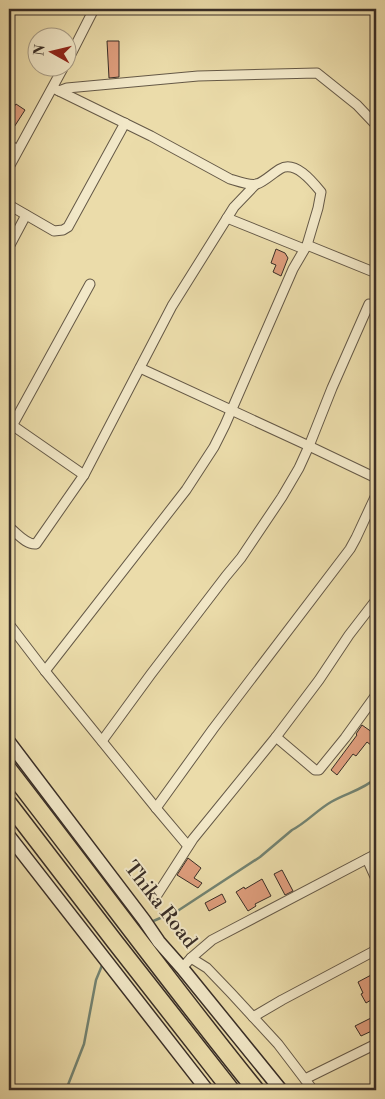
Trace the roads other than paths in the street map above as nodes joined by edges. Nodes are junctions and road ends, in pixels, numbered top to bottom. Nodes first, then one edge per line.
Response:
1 (94, 9) edge
2 (78, 40) edge
3 (60, 78) edge
4 (56, 90) junction
5 (124, 123) junction
6 (376, 125) edge
7 (9, 144) edge
8 (13, 155) edge
9 (9, 166) edge
10 (256, 184) junction
11 (9, 205) edge
12 (26, 215) junction
13 (227, 218) junction
14 (9, 247) edge
15 (305, 247) junction
16 (376, 272) edge
17 (90, 284) dead end
18 (369, 304) dead end
19 (140, 368) junction
20 (232, 411) junction
21 (10, 425) edge
22 (309, 446) junction
23 (84, 475) junction
24 (376, 478) edge
25 (376, 494) edge
26 (9, 527) edge
27 (376, 600) edge
28 (9, 624) edge
29 (45, 671) junction
30 (376, 695) edge
31 (276, 737) junction
32 (102, 741) junction
33 (9, 742) edge
34 (9, 770) edge
35 (9, 804) edge
36 (156, 808) junction
37 (9, 836) edge
38 (188, 846) junction
39 (376, 854) edge
40 (367, 859) junction
41 (376, 879) edge
42 (157, 895) dead end
43 (153, 946) junction
44 (376, 950) edge
45 (191, 958) junction
46 (182, 968) junction
47 (253, 1017) junction
48 (376, 1044) edge
49 (305, 1079) junction
50 (207, 1090) edge
51 (231, 1090) edge
52 (256, 1090) edge
53 (281, 1090) edge
54 (313, 1090) edge

1 - 2 street
3 - 4 street
4 - 5 street
4 - 6 street
4 - 8 street
5 - 10 street
5 - 12 street
7 - 8 street
8 - 9 street
10 - 13 street
10 - 15 street
11 - 12 street
12 - 14 street
13 - 15 street
13 - 19 street
15 - 16 street
15 - 20 street
17 - 21 street
18 - 22 street
19 - 20 street
19 - 23 street
20 - 22 street
20 - 29 street
21 - 23 street
22 - 24 street
22 - 32 street
23 - 26 street
25 - 36 street
27 - 31 street
28 - 29 street
29 - 32 street
30 - 31 street
31 - 38 street
32 - 36 street
33 - 43 main road, Thika Road
34 - 43 highway, Thika Road
35 - 51 highway
36 - 38 street
37 - 50 main road
38 - 42 street
39 - 40 street
40 - 41 street
40 - 45 street
43 - 46 main road, Thika Road
43 - 52 highway, Thika Road
44 - 47 street
45 - 46 street
45 - 47 street
46 - 53 main road, Thika Road
47 - 49 street
48 - 49 street
49 - 54 street

